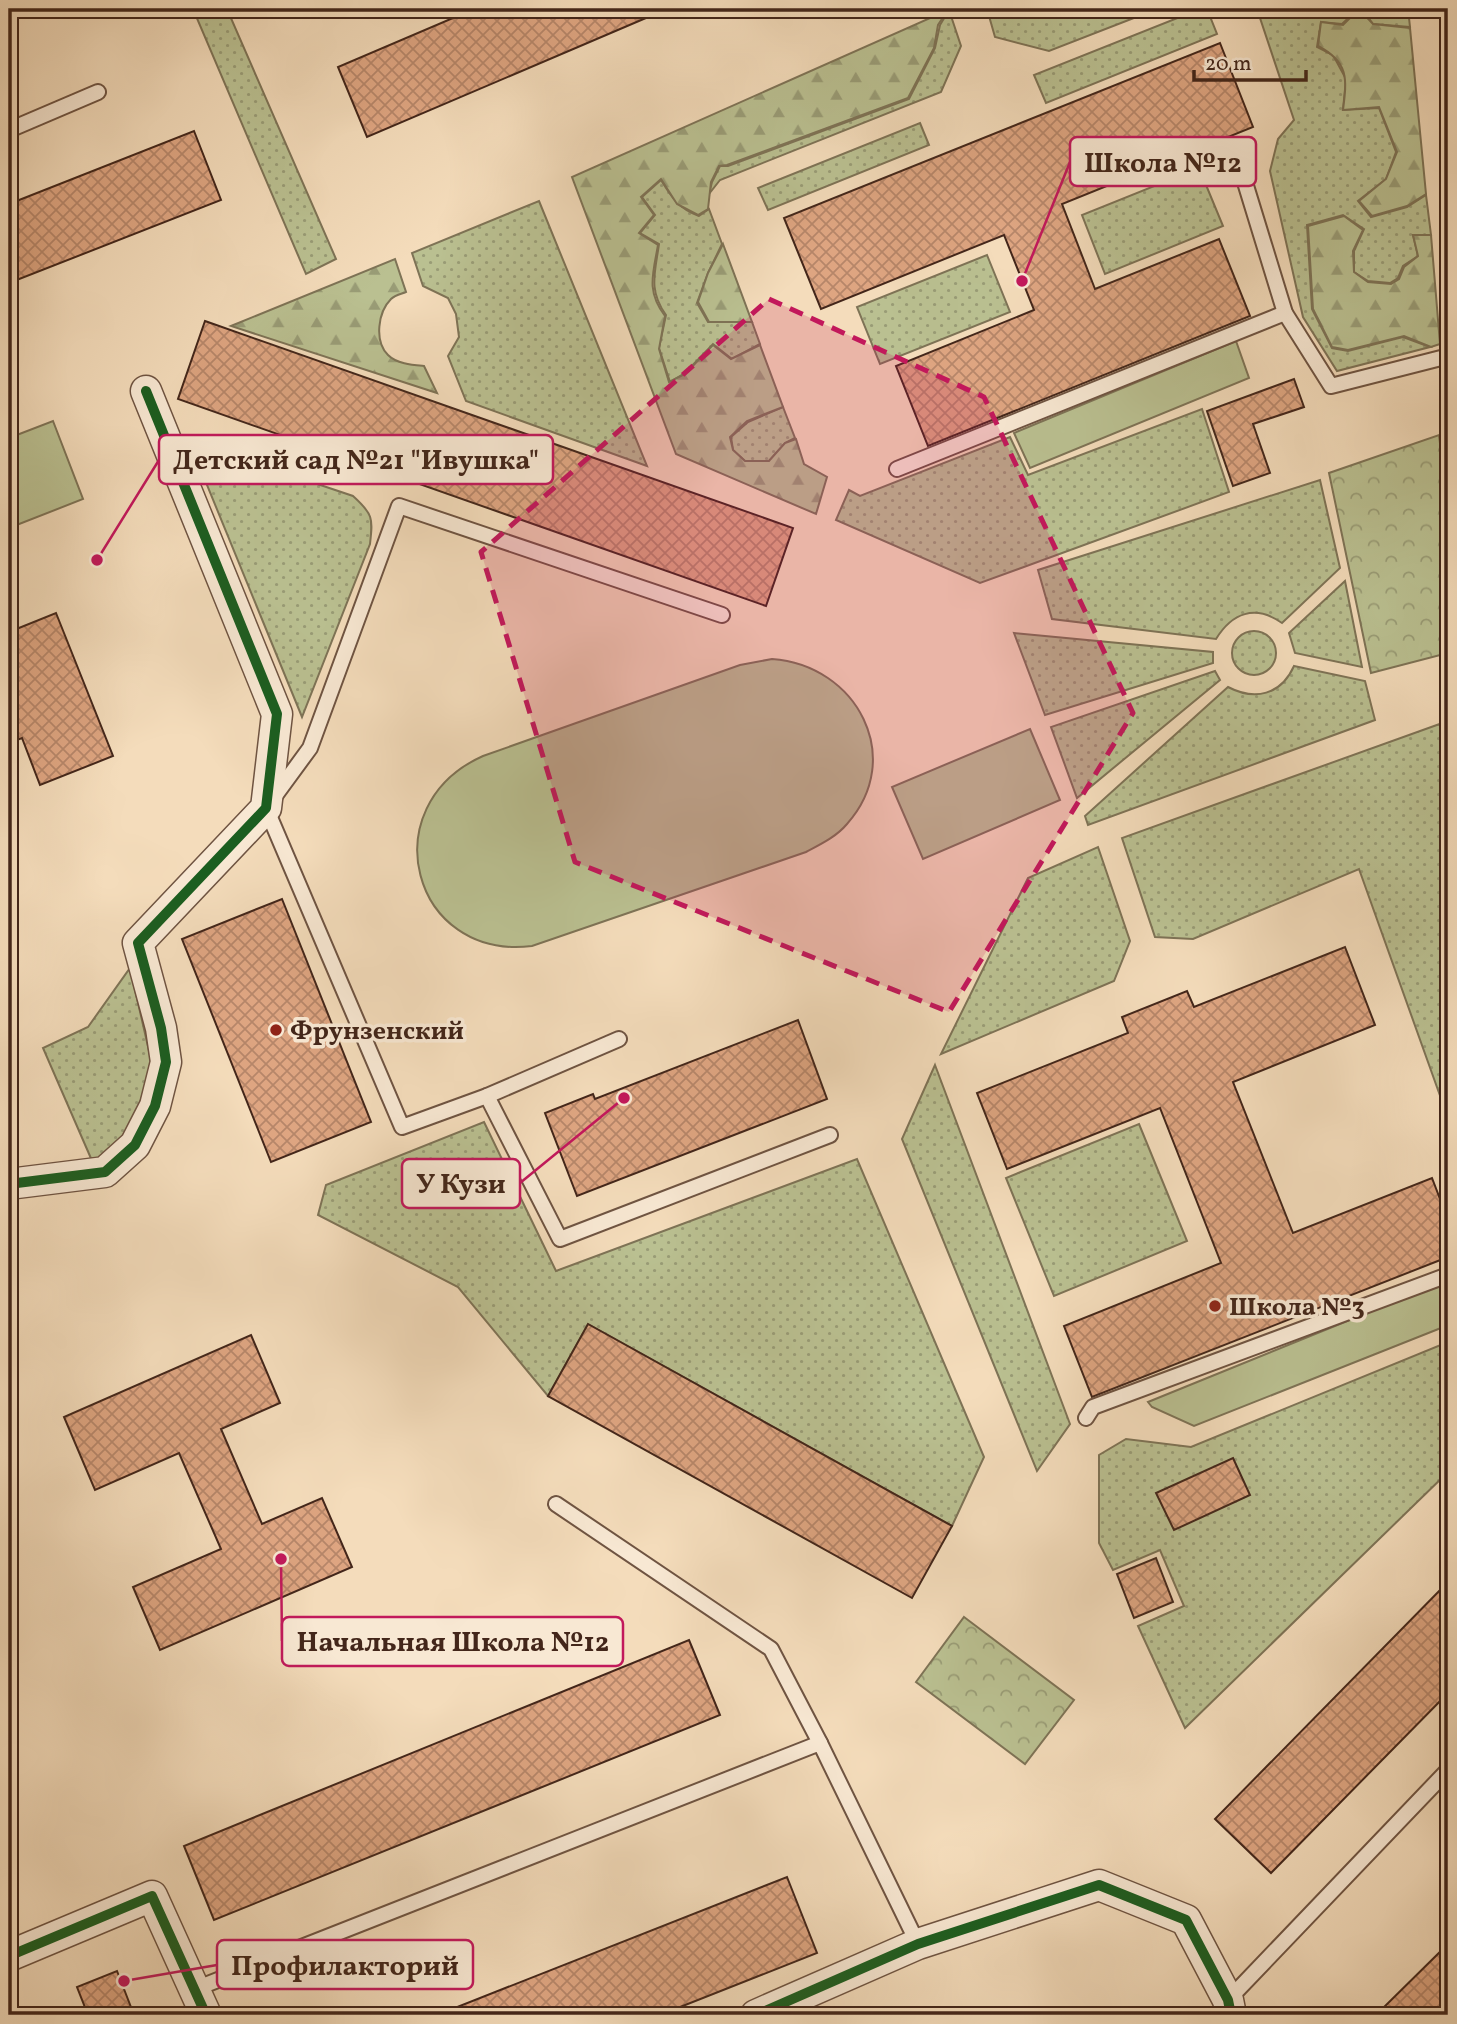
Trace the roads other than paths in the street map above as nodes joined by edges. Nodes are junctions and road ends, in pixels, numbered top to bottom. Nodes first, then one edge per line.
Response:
1 (98, 92) dead end
2 (9, 130) edge
3 (1236, 153) dead end
4 (1285, 313) junction
5 (1448, 359) edge
6 (146, 391) dead end
7 (897, 469) dead end
8 (722, 615) dead end
9 (266, 808) junction
10 (620, 1039) dead end
11 (487, 1096) junction
12 (830, 1135) dead end
13 (9, 1184) edge
14 (1448, 1275) edge
15 (1086, 1418) dead end
16 (556, 1504) dead end
17 (820, 1743) junction
18 (1448, 1770) edge
19 (918, 1944) junction
20 (9, 1956) edge
21 (201, 2002) edge
22 (1229, 2008) edge
23 (756, 2015) edge

1 - 2 lane
3 - 4 lane
4 - 5 lane
4 - 7 lane
6 - 9 street
8 - 9 lane
9 - 11 lane
9 - 13 street
10 - 11 lane
11 - 12 lane
14 - 15 lane
16 - 17 lane
17 - 19 lane
17 - 21 lane
18 - 22 lane
19 - 22 street
19 - 23 street
20 - 21 street

